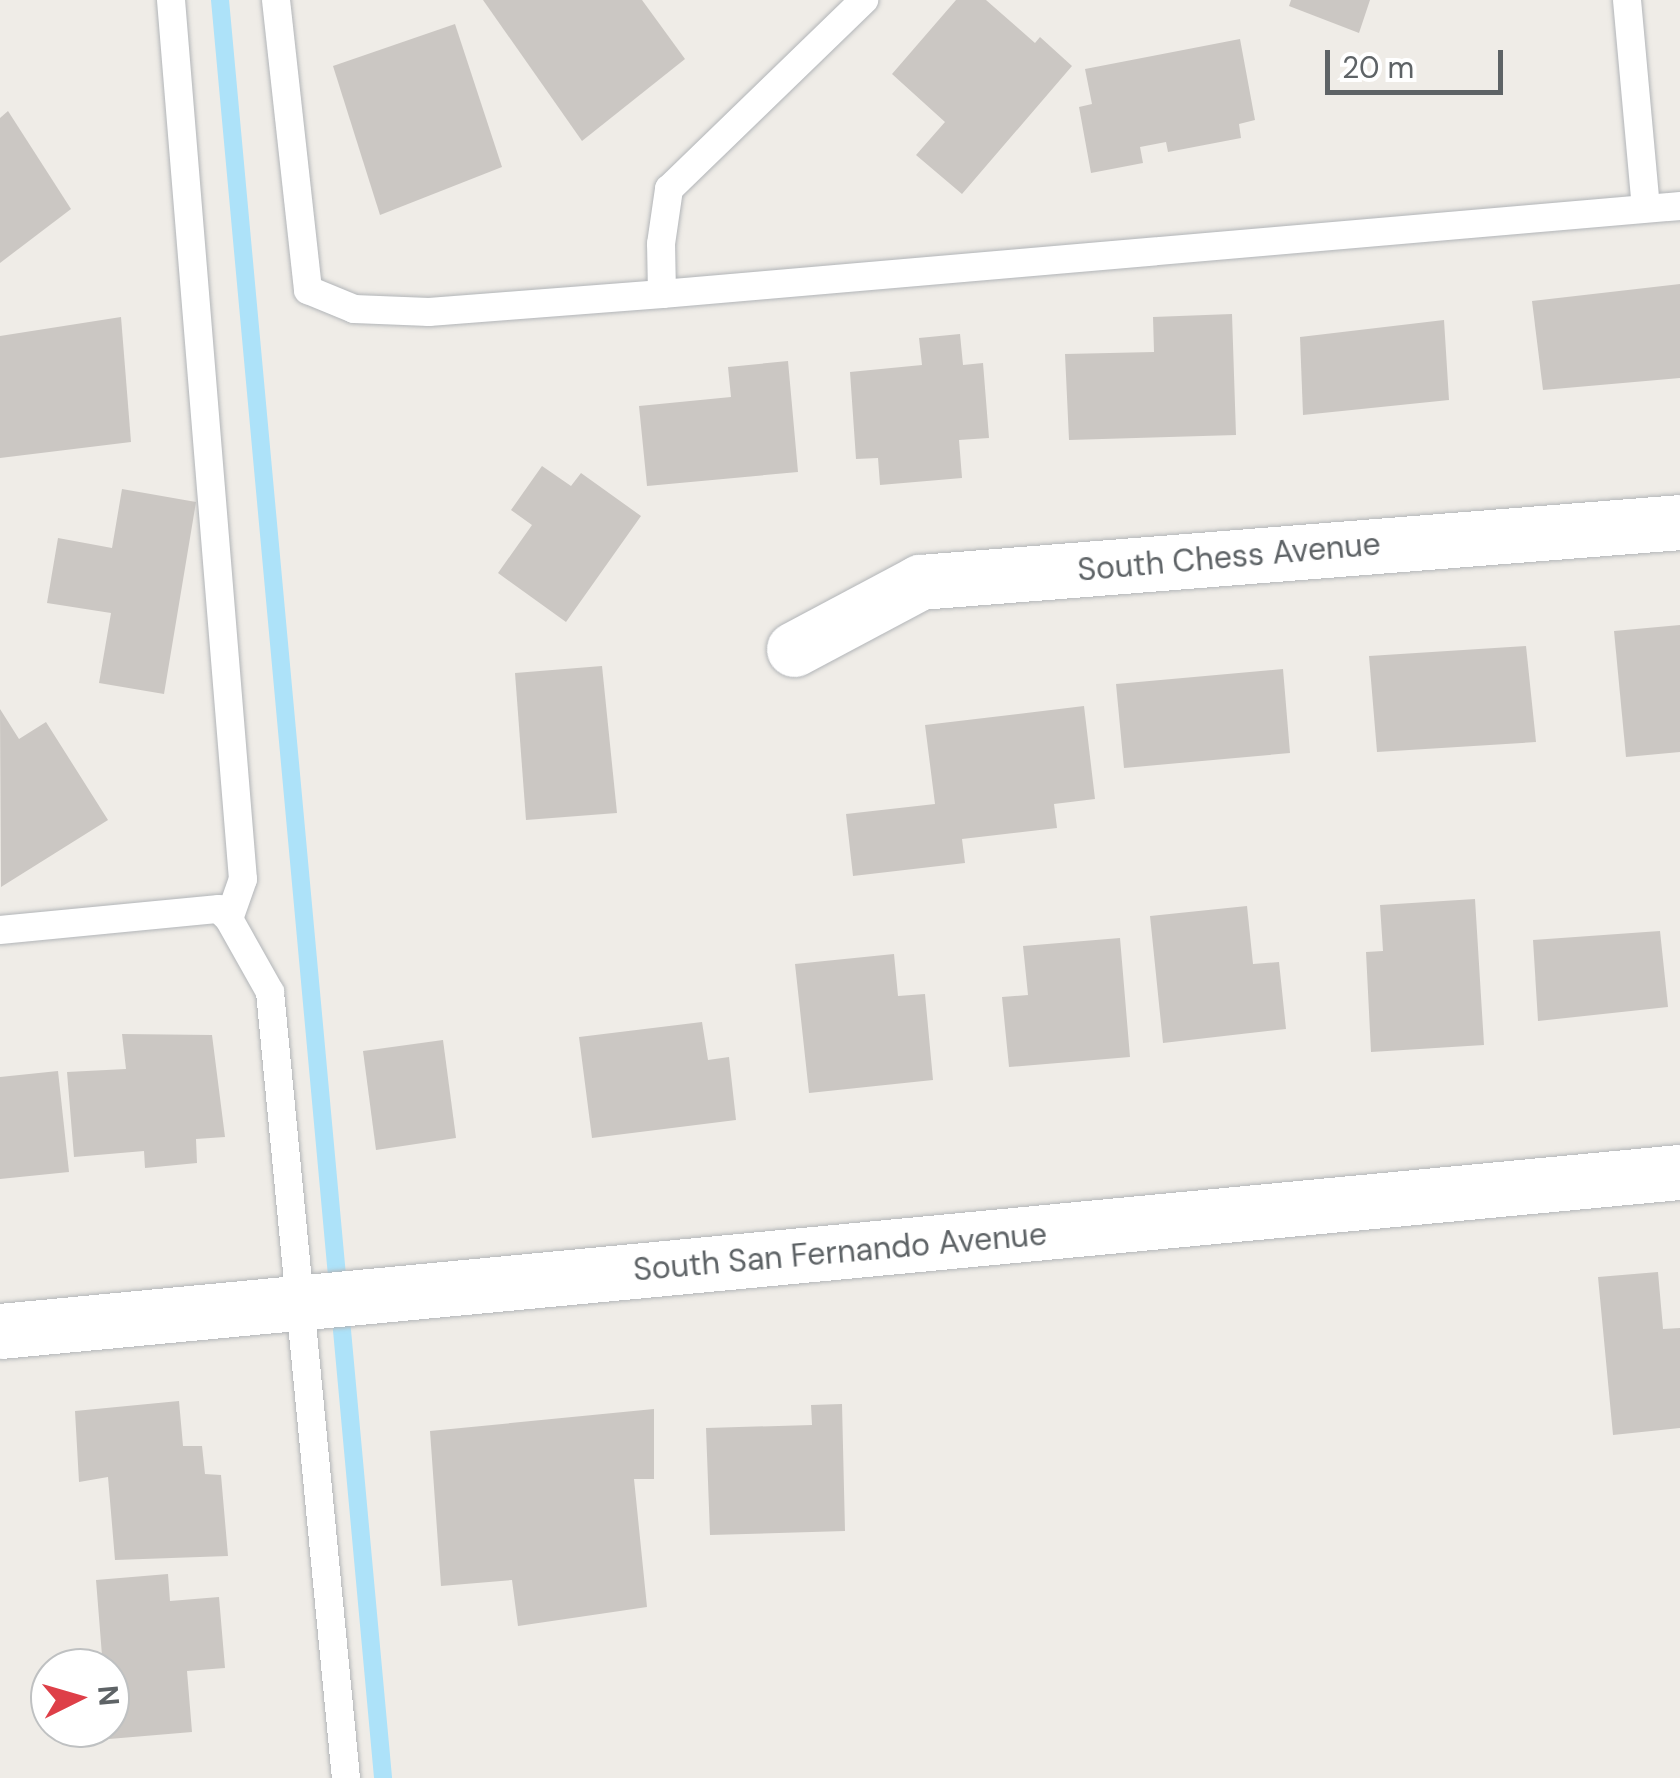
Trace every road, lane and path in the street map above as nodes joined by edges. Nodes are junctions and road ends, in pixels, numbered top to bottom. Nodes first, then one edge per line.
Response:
1 (171, 0) edge
2 (276, 0) edge
3 (864, 0) edge
4 (1627, 0) edge
5 (1680, 206) edge
6 (1646, 208) junction
7 (662, 294) junction
8 (1680, 522) edge
9 (794, 650) dead end
10 (229, 920) junction
11 (0, 930) edge
12 (1680, 1172) edge
13 (300, 1303) junction
14 (0, 1332) edge
15 (346, 1778) edge

1 - 10 lane
2 - 7 lane
3 - 7 lane
4 - 6 lane
5 - 6 lane
6 - 7 lane
8 - 9 street, South Chess Avenue
10 - 11 lane
10 - 13 lane
12 - 13 street, South San Fernando Avenue
13 - 14 street, South San Fernando Avenue
13 - 15 lane

